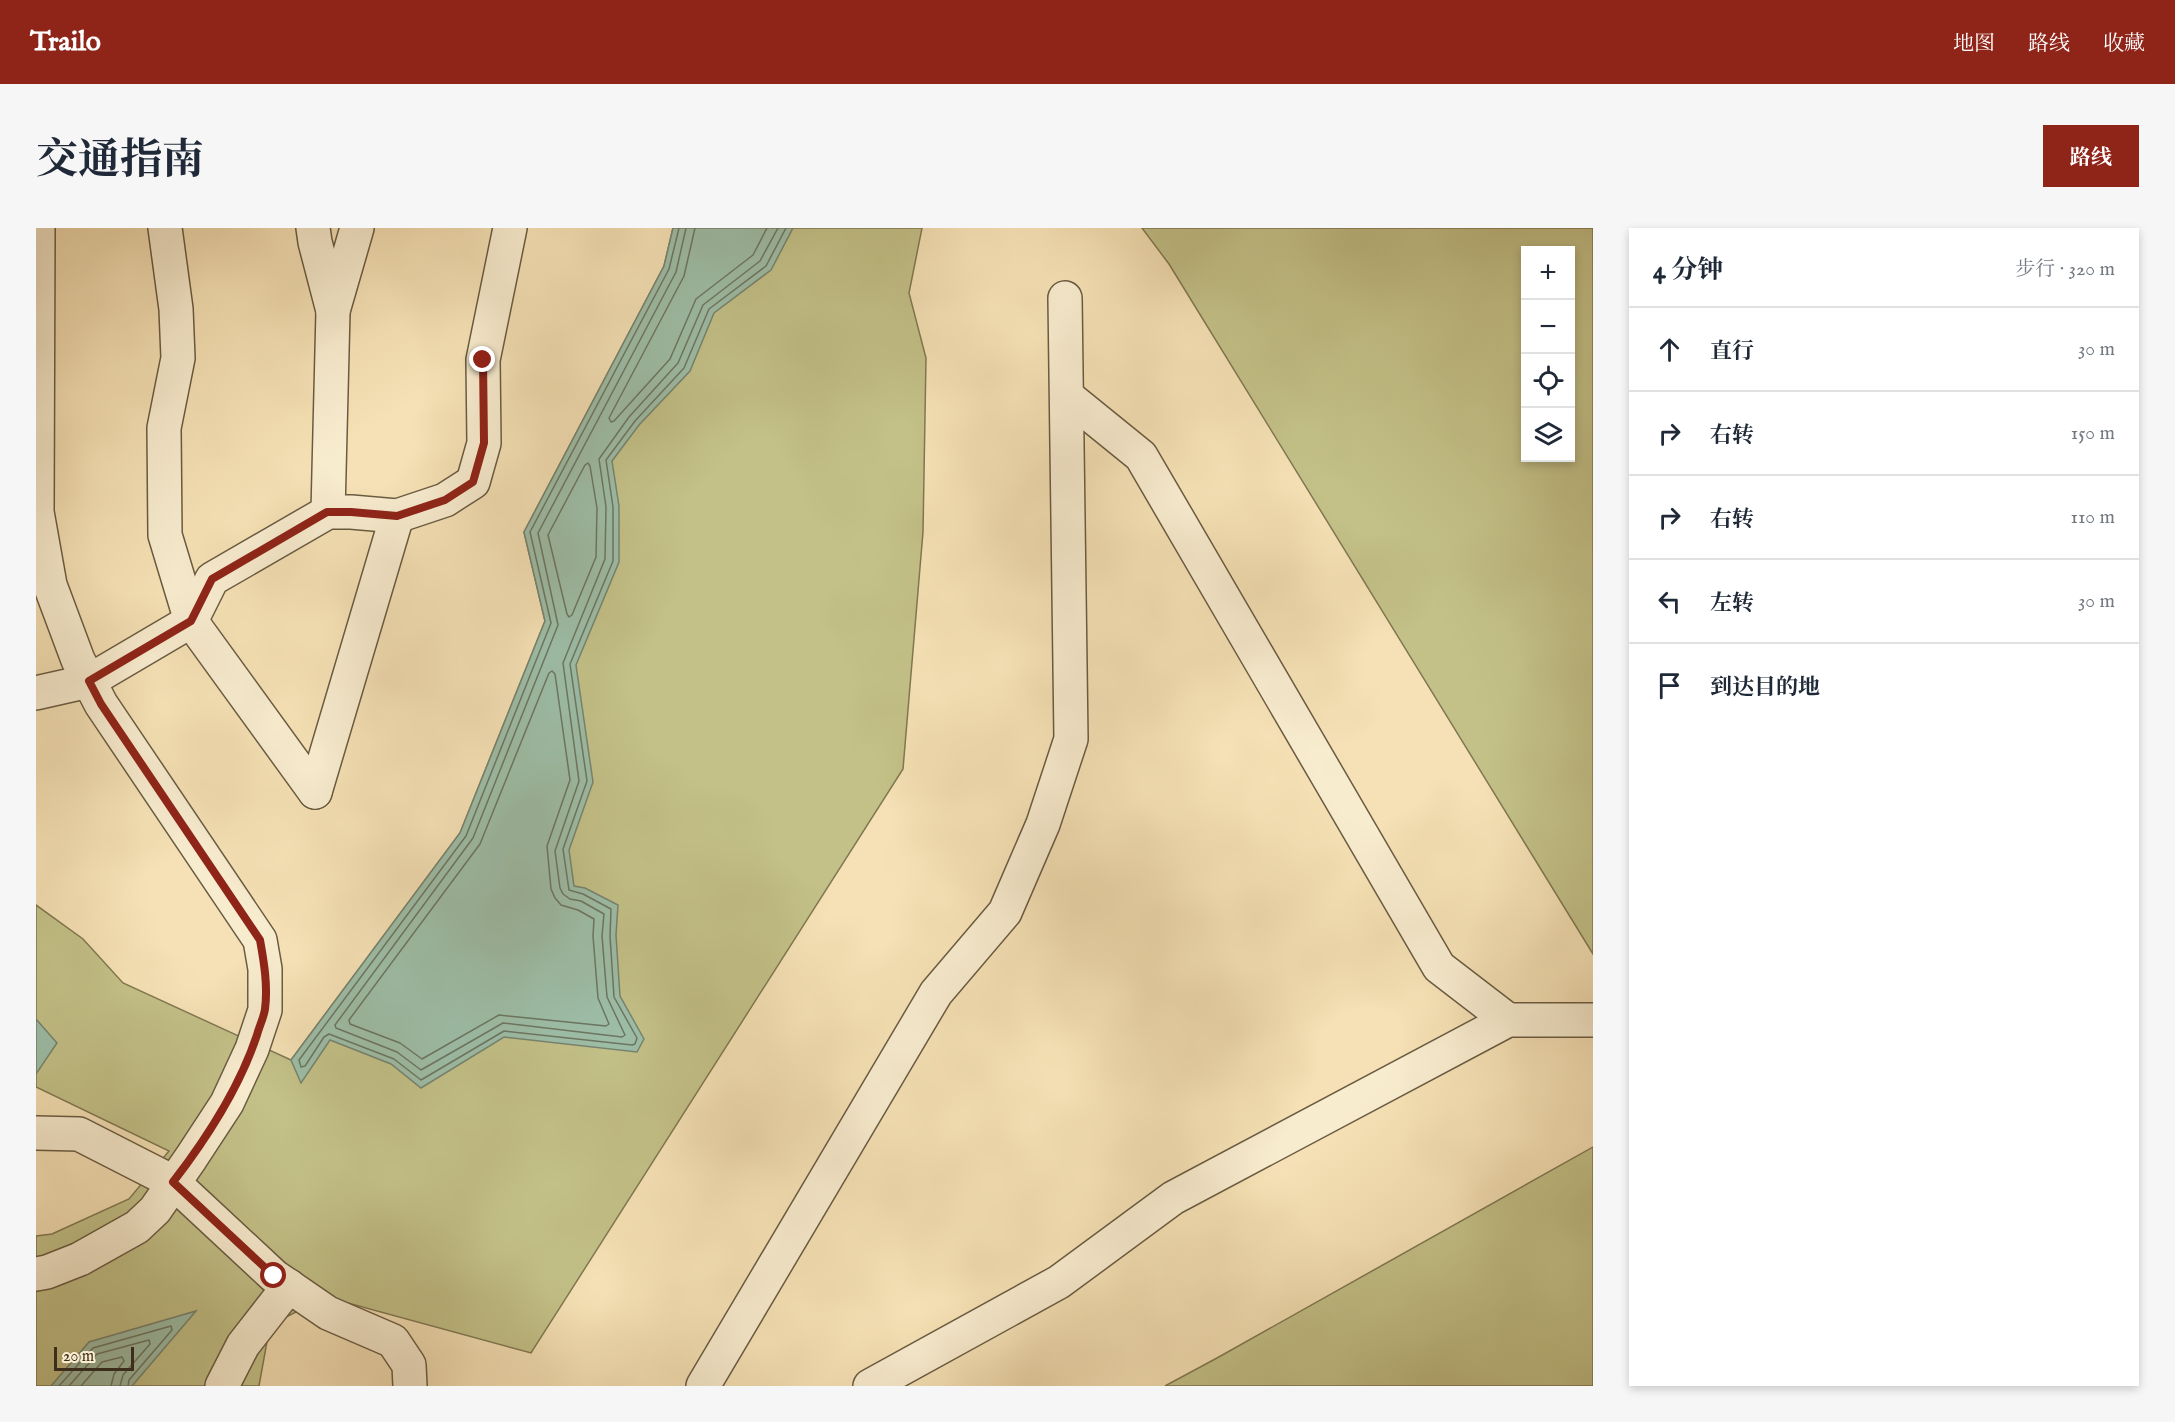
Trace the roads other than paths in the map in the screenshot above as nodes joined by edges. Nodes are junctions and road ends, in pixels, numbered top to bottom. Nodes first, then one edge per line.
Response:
1 (38, 228) edge
2 (165, 228) edge
3 (313, 228) edge
4 (357, 228) edge
5 (510, 228) edge
6 (1065, 298) dead end
7 (333, 311) junction
8 (1067, 396) junction
9 (327, 512) junction
10 (397, 516) junction
11 (191, 621) junction
12 (89, 681) junction
13 (36, 693) edge
14 (1508, 1020) junction
15 (1593, 1020) edge
16 (36, 1133) edge
17 (173, 1182) junction
18 (36, 1274) edge
19 (289, 1286) junction
20 (222, 1386) edge
21 (410, 1386) edge
22 (703, 1386) edge
23 (870, 1386) edge

1 - 12 street
2 - 11 street
3 - 7 street
4 - 7 street
5 - 10 street
6 - 8 street
7 - 9 street
8 - 14 street
8 - 22 street
9 - 10 street
9 - 11 street
10 - 11 street
11 - 12 street
12 - 13 street
12 - 17 street
14 - 15 street
14 - 23 street
16 - 17 street
17 - 18 street
17 - 19 street
19 - 20 street
19 - 21 street

